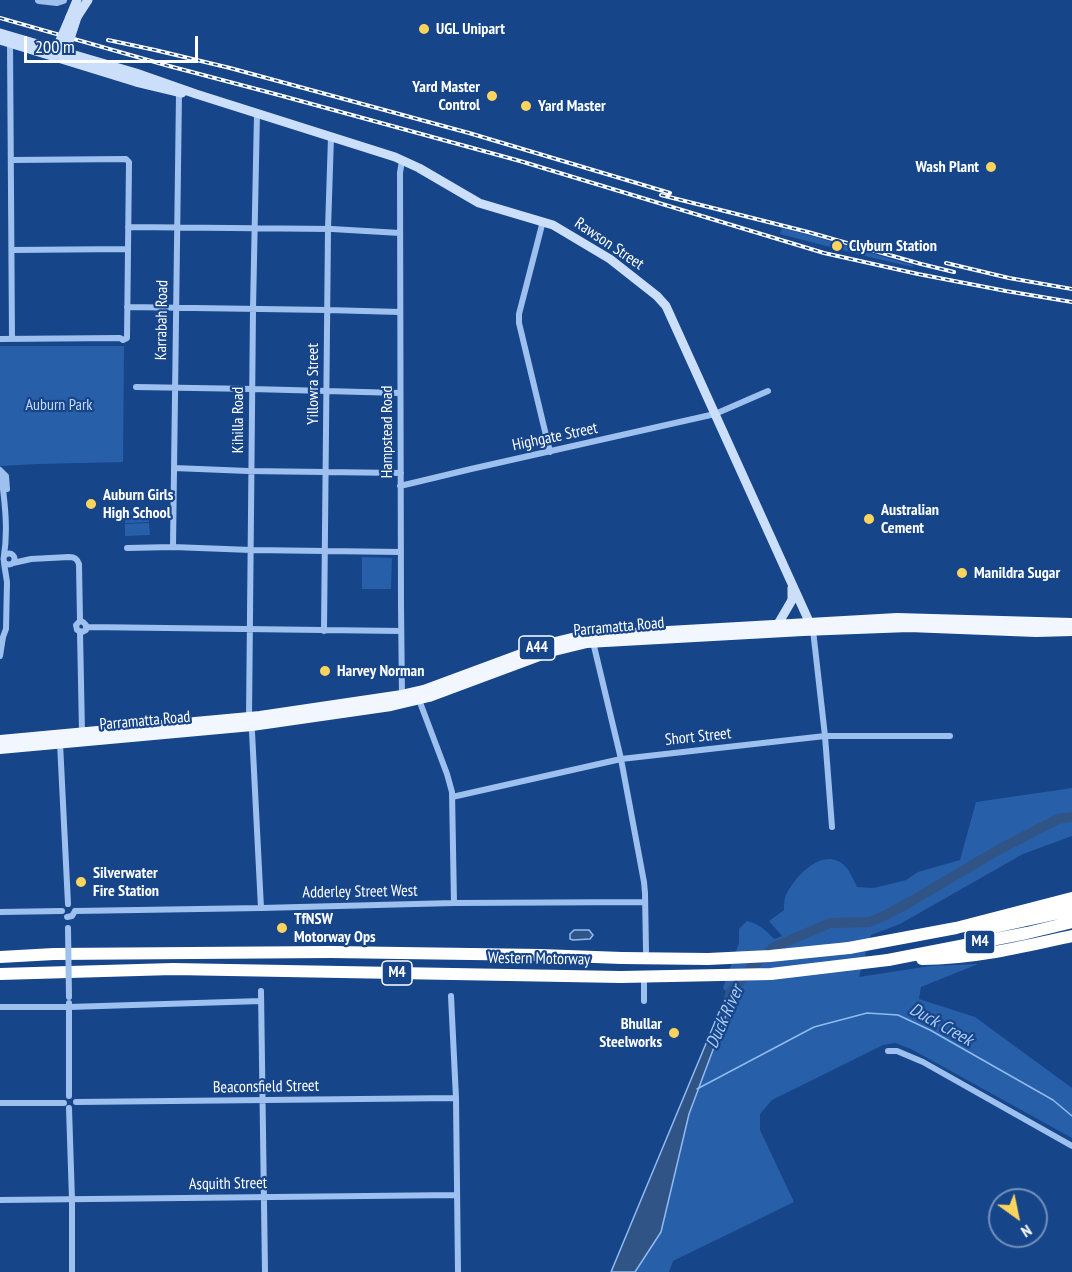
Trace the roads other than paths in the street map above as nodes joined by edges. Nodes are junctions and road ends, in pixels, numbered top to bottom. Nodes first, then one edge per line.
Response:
1 (39, 0) edge
2 (78, 0) edge
3 (88, 0) edge
4 (60, 1) edge
5 (73, 17) junction
6 (0, 33) edge
7 (0, 40) edge
8 (10, 43) junction
9 (60, 52) junction
10 (180, 93) junction
11 (196, 94) junction
12 (257, 113) junction
13 (331, 137) junction
14 (402, 159) junction
15 (11, 160) junction
16 (543, 221) junction
17 (128, 227) junction
18 (177, 227) junction
19 (254, 228) junction
20 (328, 229) junction
21 (400, 232) junction
22 (128, 249) junction
23 (12, 250) junction
24 (127, 307) junction
25 (176, 308) junction
26 (253, 309) junction
27 (327, 310) junction
28 (400, 312) junction
29 (0, 339) edge
30 (12, 339) junction
31 (136, 387) dead end
32 (175, 388) junction
33 (252, 389) junction
34 (327, 391) junction
35 (768, 392) dead end
36 (400, 393) junction
37 (715, 414) junction
38 (550, 452) junction
39 (174, 468) junction
40 (0, 470) edge
41 (252, 470) junction
42 (326, 471) junction
43 (401, 473) junction
44 (0, 476) edge
45 (400, 486) junction
46 (5, 508) junction
47 (173, 547) junction
48 (127, 548) dead end
49 (251, 550) junction
50 (325, 551) junction
51 (401, 552) junction
52 (9, 559) junction
53 (792, 585) junction
54 (80, 621) junction
55 (1072, 623) edge
56 (778, 624) junction
57 (812, 626) junction
58 (87, 627) junction
59 (249, 630) junction
60 (324, 631) junction
61 (401, 631) junction
62 (80, 632) junction
63 (1072, 632) edge
64 (593, 642) junction
65 (0, 656) edge
66 (418, 696) junction
67 (403, 699) junction
68 (250, 721) junction
69 (82, 732) junction
70 (825, 736) junction
71 (950, 736) dead end
72 (60, 739) junction
73 (0, 740) edge
74 (0, 749) edge
75 (621, 759) junction
76 (452, 797) junction
77 (832, 827) dead end
78 (1072, 898) edge
79 (645, 902) junction
80 (454, 903) junction
81 (68, 904) junction
82 (261, 908) junction
83 (1072, 910) edge
84 (75, 911) junction
85 (0, 912) edge
86 (65, 914) junction
87 (1072, 922) edge
88 (1072, 936) edge
89 (902, 941) junction
90 (0, 950) edge
91 (646, 951) dead end
92 (54, 954) junction
93 (0, 957) edge
94 (888, 960) junction
95 (0, 974) edge
96 (644, 983) dead end
97 (261, 991) dead end
98 (451, 996) dead end
99 (261, 1001) junction
100 (644, 1001) dead end
101 (0, 1007) edge
102 (69, 1007) junction
103 (888, 1051) dead end
104 (69, 1096) junction
105 (456, 1098) junction
106 (262, 1100) junction
107 (76, 1102) junction
108 (0, 1103) edge
109 (66, 1106) junction
110 (1072, 1146) edge
111 (457, 1195) junction
112 (264, 1197) junction
113 (0, 1200) edge
114 (72, 1200) junction
115 (72, 1272) edge
116 (265, 1272) edge
117 (458, 1272) edge

1 - 4 street
2 - 5 main road
3 - 5 main road
4 - 5 street
5 - 9 main road, bridge
6 - 9 main road, Rawson Street
7 - 8 main road, Rawson Street
8 - 9 main road, Rawson Street
8 - 15 street
9 - 10 main road, Rawson Street
9 - 11 main road, Rawson Street
10 - 11 main road, Rawson Street
10 - 18 street, Karrabah Road
11 - 12 main road, Rawson Street
12 - 13 main road, Rawson Street
12 - 19 street, Kihilla Road
13 - 14 main road, Rawson Street
13 - 20 street, Yillowra Street
14 - 16 main road, Rawson Street
14 - 21 street, Hampstead Road
15 - 17 street
15 - 23 street
16 - 37 main road, Rawson Street
16 - 38 street
17 - 18 street
17 - 22 street
18 - 19 street
18 - 25 street, Karrabah Road
19 - 20 street
19 - 26 street, Kihilla Road
20 - 21 street
20 - 27 street, Yillowra Street
21 - 28 street, Hampstead Road
22 - 23 street
22 - 24 street
23 - 30 street
24 - 25 street
24 - 30 street
25 - 26 street
25 - 32 street, Karrabah Road
26 - 27 street
26 - 33 street, Kihilla Road
27 - 28 street
27 - 34 street, Yillowra Street
28 - 36 street, Hampstead Road
29 - 30 street
31 - 32 street
32 - 33 street
32 - 39 street, Karrabah Road
33 - 34 street
33 - 41 street, Kihilla Road
34 - 36 street
34 - 42 street, Yillowra Street
35 - 37 street, Highgate Street
36 - 43 street, Hampstead Road
37 - 38 street, Highgate Street
37 - 53 main road, Rawson Street
38 - 45 street, Highgate Street
39 - 41 street
39 - 47 street, Karrabah Road
40 - 46 street
41 - 42 street
41 - 49 street, Kihilla Road
42 - 43 street
42 - 50 street, Yillowra Street
43 - 45 street, Hampstead Road
44 - 46 street
45 - 51 street, Hampstead Road
46 - 52 street
47 - 48 street
47 - 49 street
49 - 50 street
49 - 59 street, Kihilla Road
50 - 51 street
50 - 60 street, Yillowra Street
51 - 61 street, Hampstead Road
52 - 54 street
52 - 65 street
53 - 56 main road
53 - 57 main road, Rawson Street
54 - 58 street
54 - 62 street
55 - 57 highway, Parramatta Road / A44
56 - 57 highway, Parramatta Road / A44
56 - 66 highway, Parramatta Road / A44
57 - 63 highway, Parramatta Road / A44
57 - 64 highway, Parramatta Road / A44
57 - 70 street
58 - 59 street
58 - 62 street
59 - 60 street
59 - 68 street, Kihilla Road
60 - 61 street
61 - 67 street, Hampstead Road
62 - 69 street
64 - 66 highway, Parramatta Road / A44
64 - 75 street
66 - 67 highway, Parramatta Road / A44
66 - 76 street
67 - 68 highway, Parramatta Road / A44
68 - 69 highway, Parramatta Road / A44
68 - 72 highway, Parramatta Road / A44
68 - 82 street, Kihilla Road
69 - 72 highway, Parramatta Road / A44
70 - 71 street, Short Street
70 - 75 street, Short Street
70 - 77 street
72 - 73 highway, Parramatta Road / A44
72 - 74 highway, Parramatta Road / A44
72 - 81 street
75 - 76 street, Short Street
75 - 79 street
76 - 80 street
78 - 89 highway, Western Motorway / M4
79 - 80 street, Adderley Street West
79 - 91 street
80 - 82 street, Adderley Street West
81 - 84 street
81 - 86 street
82 - 84 street, Adderley Street West
83 - 89 highway, Western Motorway / M4
84 - 86 street
85 - 86 street
86 - 102 street, bridge
87 - 94 highway, Western Motorway / M4
88 - 94 highway, M4
89 - 92 highway, Western Motorway / M4, bridge
90 - 92 highway, M4
92 - 93 highway, Western Motorway / M4
94 - 95 highway, Western Motorway / M4, bridge
96 - 100 street
97 - 99 street
98 - 105 street
99 - 102 street
99 - 106 street
101 - 102 street
102 - 104 street
103 - 110 street
104 - 107 street
104 - 109 street
105 - 106 street, Beaconsfield Street
105 - 111 street
106 - 107 street, Beaconsfield Street
106 - 112 street
107 - 109 street
108 - 109 street
109 - 114 street
111 - 112 street, Asquith Street
111 - 117 street
112 - 114 street, Asquith Street
112 - 116 street
113 - 114 street, Asquith Street
114 - 115 street

